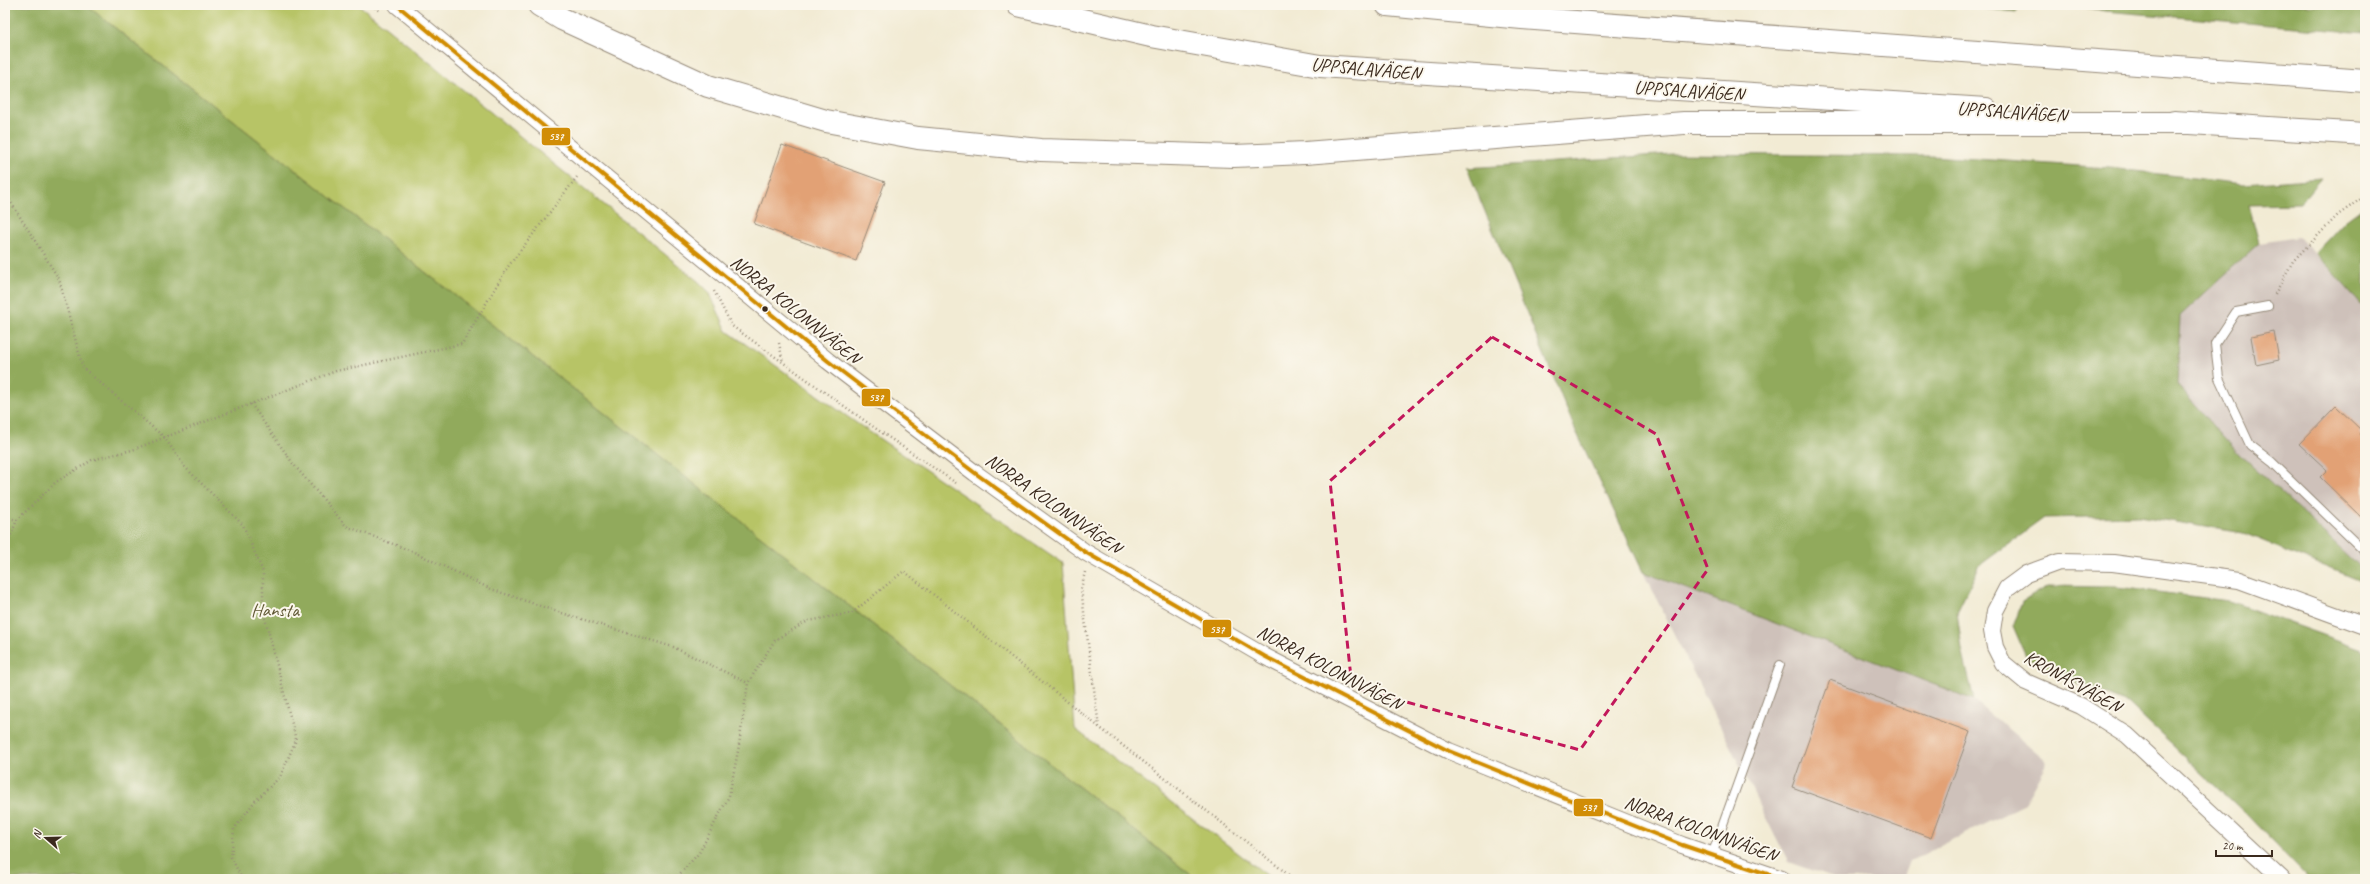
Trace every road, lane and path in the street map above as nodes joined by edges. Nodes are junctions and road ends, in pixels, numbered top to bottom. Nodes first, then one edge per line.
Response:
1 (396, 5) edge
2 (539, 5) edge
3 (1018, 5) edge
4 (1387, 5) edge
5 (1479, 5) edge
6 (1522, 18) junction
7 (2365, 81) edge
8 (2188, 123) junction
9 (2365, 134) edge
10 (579, 174) dead end
11 (5, 193) edge
12 (2365, 196) edge
13 (2268, 306) joint
14 (251, 404) junction
15 (164, 437) junction
16 (5, 518) edge
17 (17, 520) junction
18 (5, 550) edge
19 (2365, 552) edge
20 (1086, 570) dead end
21 (2365, 626) edge
22 (1780, 665) dead end
23 (748, 683) junction
24 (1099, 726) junction
25 (1712, 854) junction
26 (242, 879) edge
27 (674, 879) edge
28 (1294, 879) edge
29 (1782, 879) edge
30 (2282, 879) edge

1 - 25 street, NORRA KOLONNVÄGEN
2 - 8 highway
3 - 8 highway, UPPSALAVÄGEN
4 - 6 highway
5 - 6 highway
6 - 7 highway
8 - 9 highway, UPPSALAVÄGEN
10 - 14 path
11 - 15 path
12 - 13 path
13 - 19 lane
14 - 15 path
14 - 23 path
15 - 17 path
15 - 26 path
16 - 17 path
17 - 18 path
20 - 24 path
21 - 30 street, KRONÅSVÄGEN
22 - 25 lane
23 - 24 path
23 - 27 path
24 - 28 path
25 - 29 street, NORRA KOLONNVÄGEN

